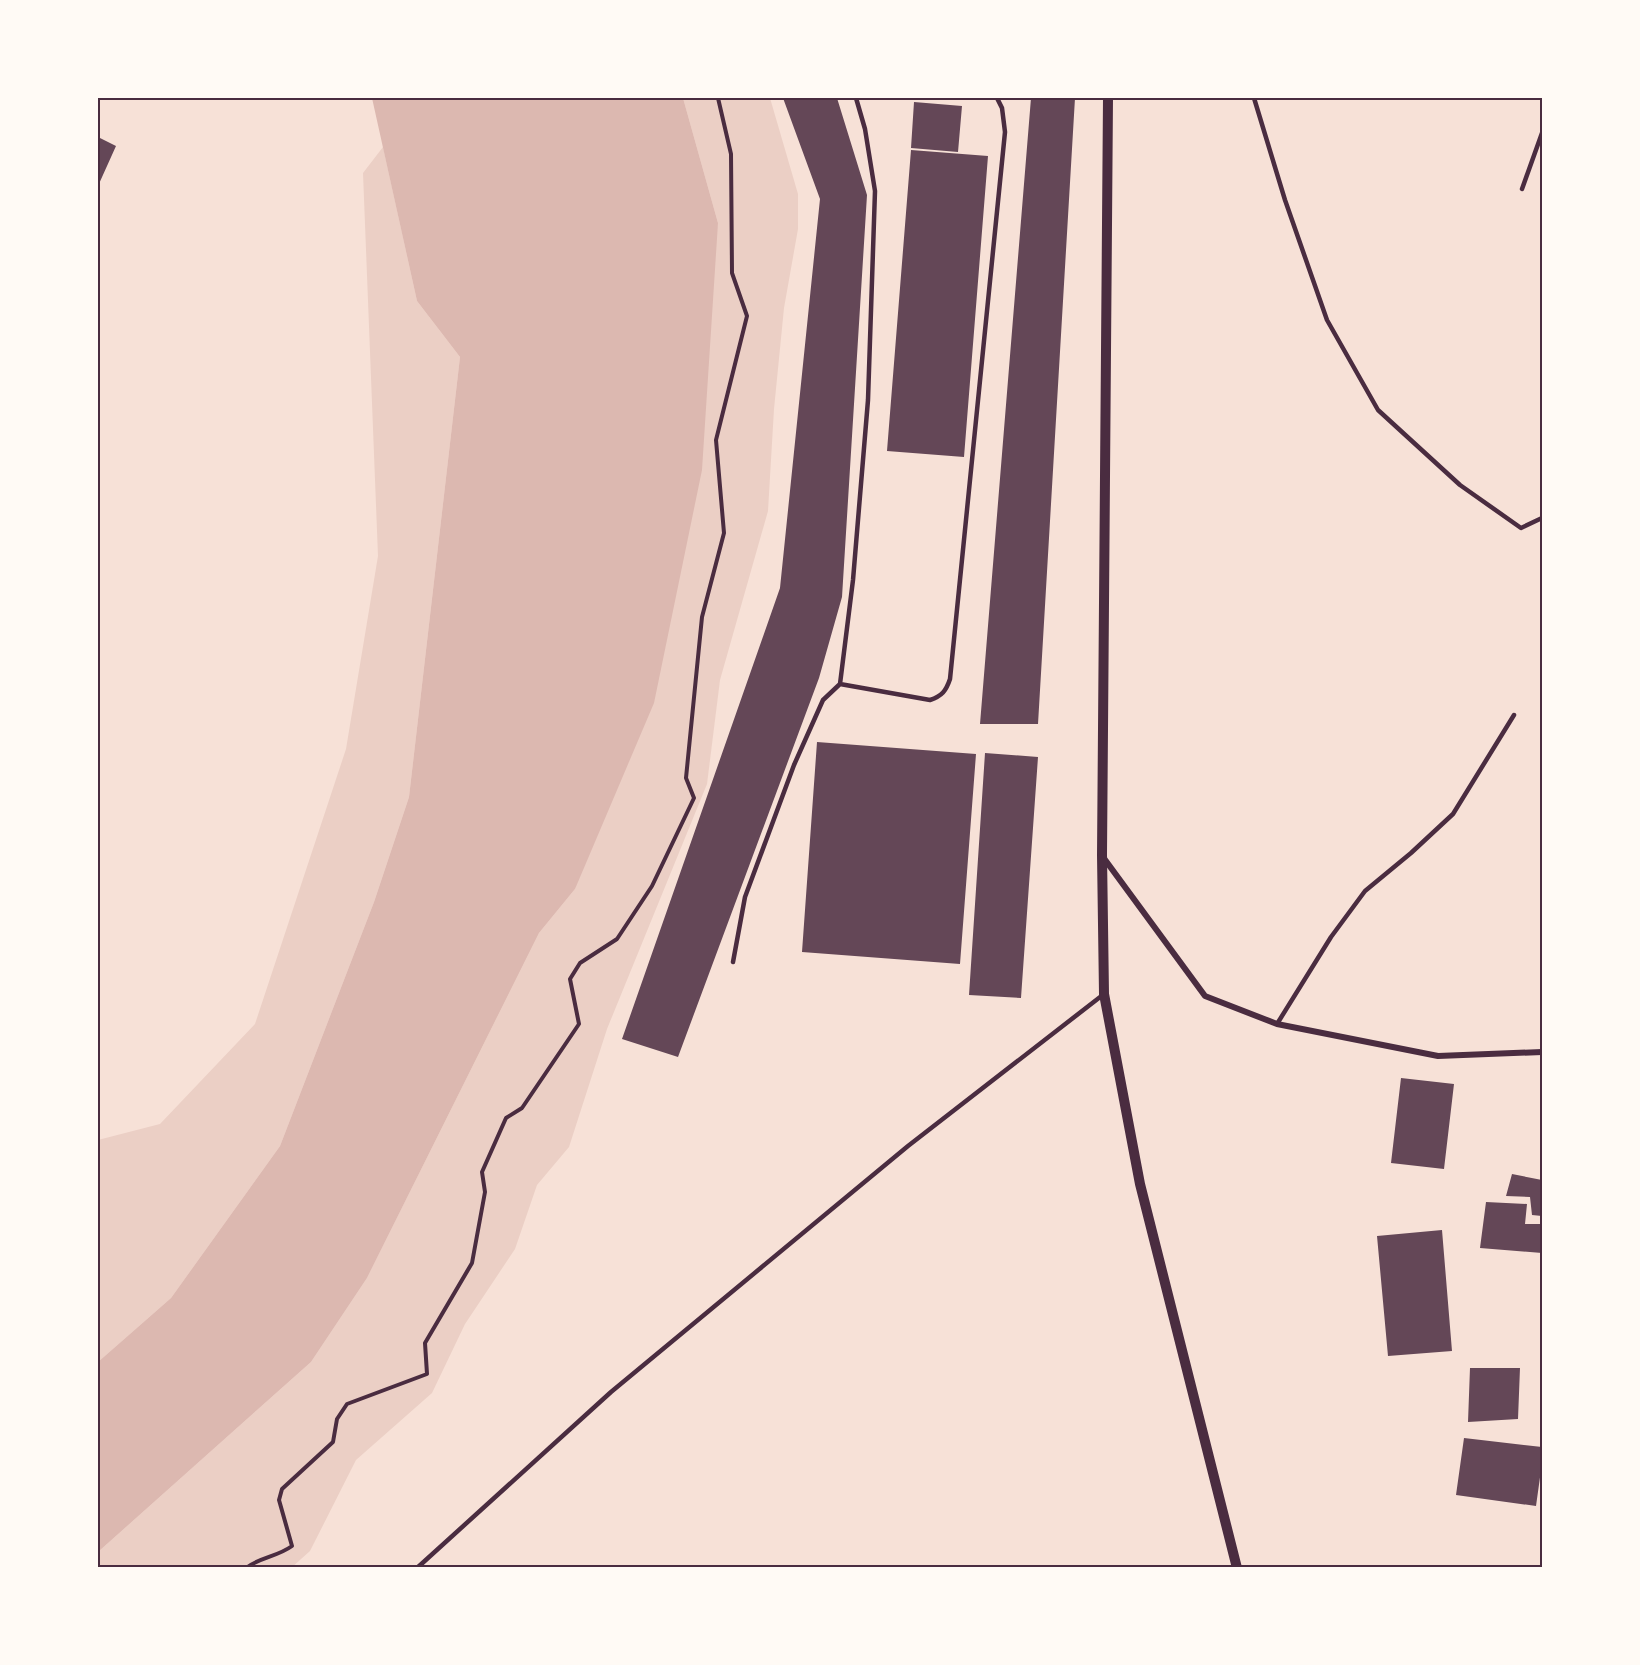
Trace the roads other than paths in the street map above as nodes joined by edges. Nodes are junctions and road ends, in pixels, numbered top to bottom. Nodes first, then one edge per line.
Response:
1 (856, 98) edge
2 (997, 98) edge
3 (1108, 98) edge
4 (1254, 98) edge
5 (1542, 133) edge
6 (1522, 189) dead end
7 (1542, 518) edge
8 (840, 684) junction
9 (1514, 715) dead end
10 (1102, 855) junction
11 (733, 962) dead end
12 (1104, 994) junction
13 (1277, 1024) junction
14 (1542, 1052) edge
15 (417, 1568) edge
16 (1237, 1568) edge

1 - 8 lane
2 - 8 lane
3 - 10 street
4 - 7 lane
5 - 6 lane
8 - 11 lane
9 - 13 lane
10 - 12 street
10 - 13 street
12 - 15 lane
12 - 16 street
13 - 14 street

